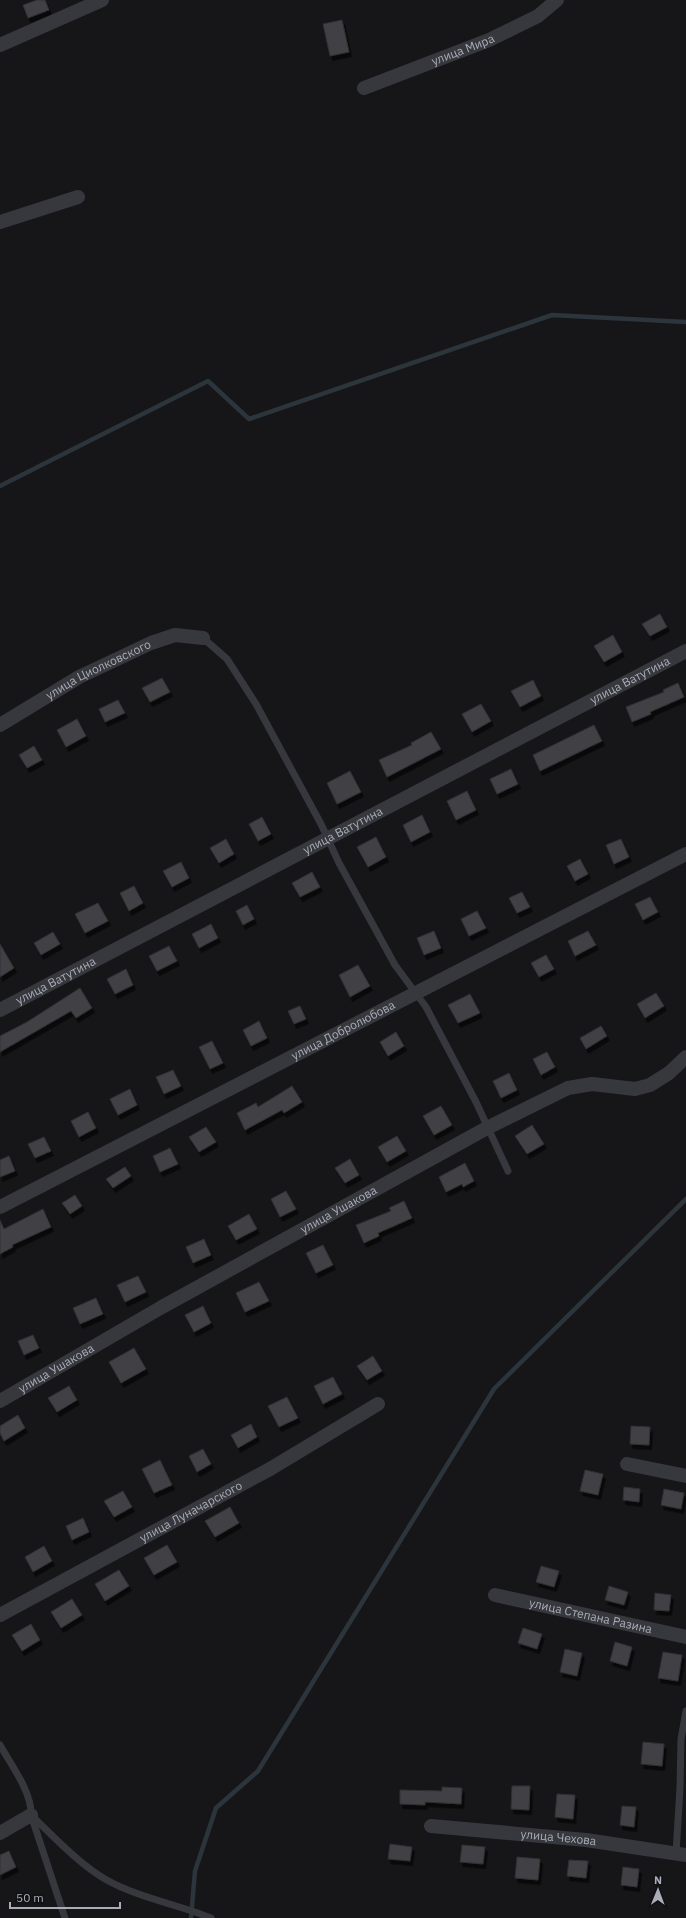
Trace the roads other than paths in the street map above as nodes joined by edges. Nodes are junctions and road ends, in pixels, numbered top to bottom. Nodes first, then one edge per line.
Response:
1 (102, 0) edge
2 (557, 0) edge
3 (0, 45) edge
4 (364, 88) dead end
5 (78, 197) dead end
6 (0, 222) edge
7 (203, 638) joint
8 (686, 651) edge
9 (0, 725) edge
10 (329, 839) junction
11 (686, 854) edge
12 (415, 993) junction
13 (0, 1010) edge
14 (686, 1057) edge
15 (488, 1128) junction
16 (508, 1171) dead end
17 (0, 1208) edge
18 (0, 1401) edge
19 (378, 1404) dead end
20 (627, 1464) dead end
21 (686, 1476) edge
22 (496, 1595) dead end
23 (0, 1615) edge
24 (686, 1637) edge
25 (686, 1711) edge
26 (0, 1745) edge
27 (31, 1815) junction
28 (431, 1826) dead end
29 (0, 1833) edge
30 (681, 1854) edge
31 (65, 1918) edge
32 (211, 1918) edge

1 - 3 street
2 - 4 street, улица Мира
5 - 6 street
7 - 9 street, улица Циолковского
7 - 10 lane
8 - 10 street, улица Ватутина
10 - 12 lane
10 - 13 street, улица Ватутина
11 - 12 street, улица Добролюбова
12 - 15 lane
12 - 17 street, улица Добролюбова
14 - 15 street, улица Ушакова
15 - 16 lane
15 - 18 street, улица Ушакова
19 - 23 street, улица Луначарского
20 - 21 street
22 - 24 street, улица Степана Разина
25 - 30 lane
26 - 27 lane
27 - 29 street
27 - 31 lane
27 - 32 lane
28 - 30 street, улица Чехова

